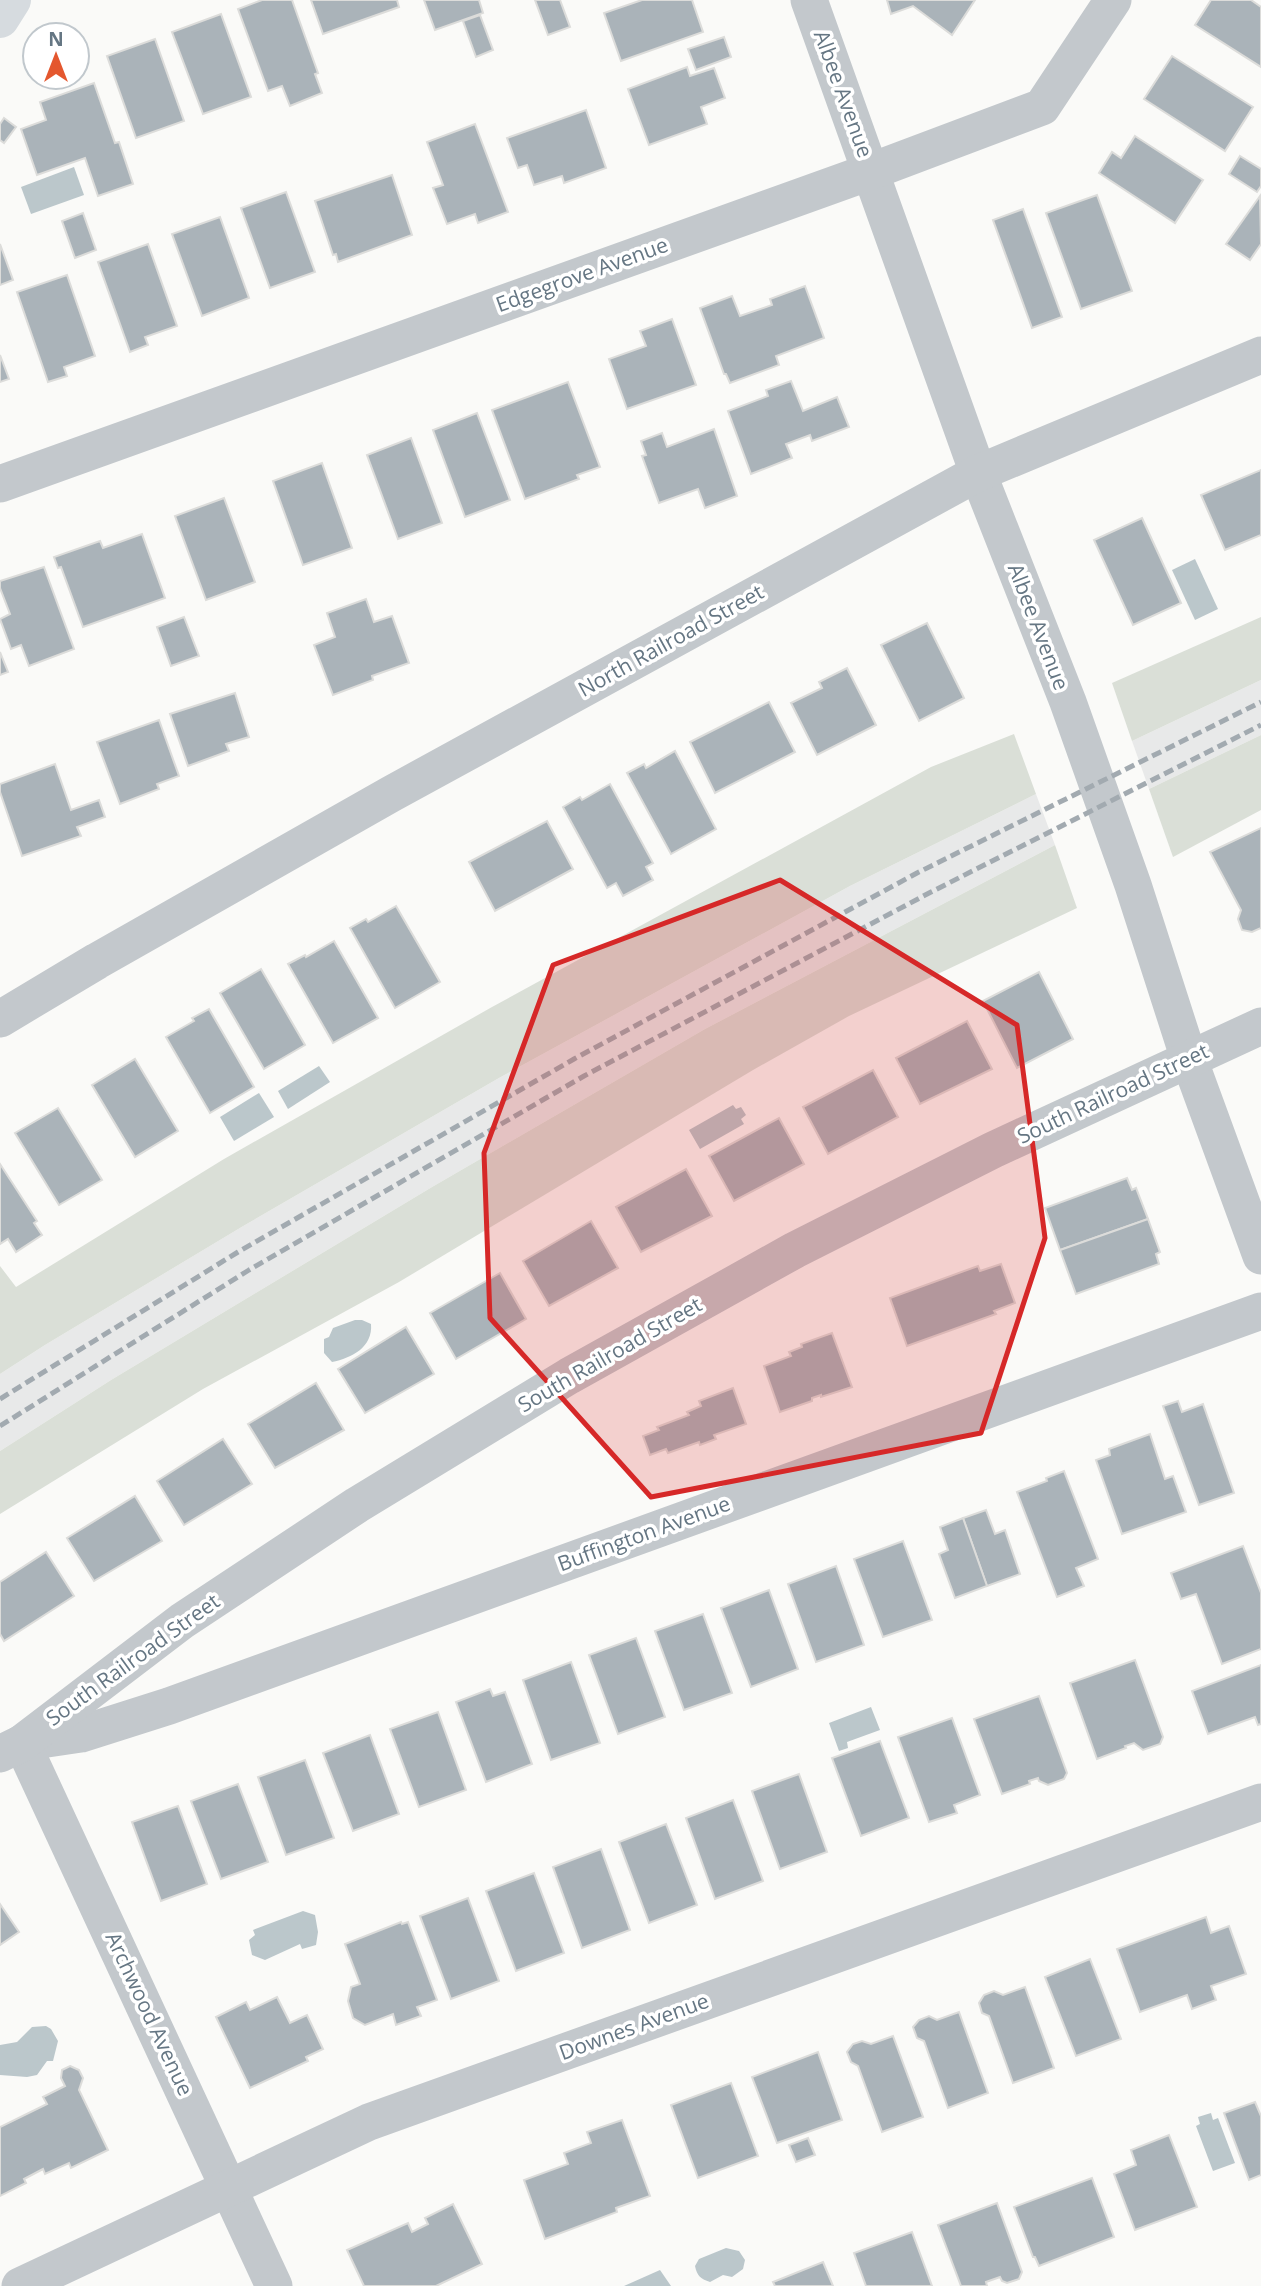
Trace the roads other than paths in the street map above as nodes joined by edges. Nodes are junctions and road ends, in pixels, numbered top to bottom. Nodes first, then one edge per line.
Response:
1 (12, 0) edge
2 (809, 0) edge
3 (1113, 0) edge
4 (0, 19) edge
5 (872, 171) junction
6 (1261, 355) edge
7 (978, 473) junction
8 (0, 484) edge
9 (97, 961) junction
10 (0, 990) edge
11 (0, 1019) edge
12 (1261, 1026) edge
13 (1189, 1059) junction
14 (1261, 1256) edge
15 (1261, 1311) edge
16 (11, 1748) edge
17 (1261, 1802) edge
18 (230, 2188) junction
19 (20, 2286) edge
20 (274, 2286) edge

1 - 4 main road
2 - 5 street, Albee Avenue
3 - 5 street, Edgegrove Avenue
5 - 7 street, Albee Avenue
5 - 8 street, Edgegrove Avenue
6 - 7 street, North Railroad Street
7 - 9 street, North Railroad Street
7 - 13 street, Albee Avenue
9 - 10 street, North Railroad Street
9 - 11 street, North Railroad Street
12 - 13 street, South Railroad Street
13 - 14 street, Albee Avenue
13 - 16 street, South Railroad Street
15 - 16 street, Buffington Avenue
16 - 18 street, Archwood Avenue
17 - 18 street, Downes Avenue
18 - 19 street, Downes Avenue
18 - 20 street, Archwood Avenue

